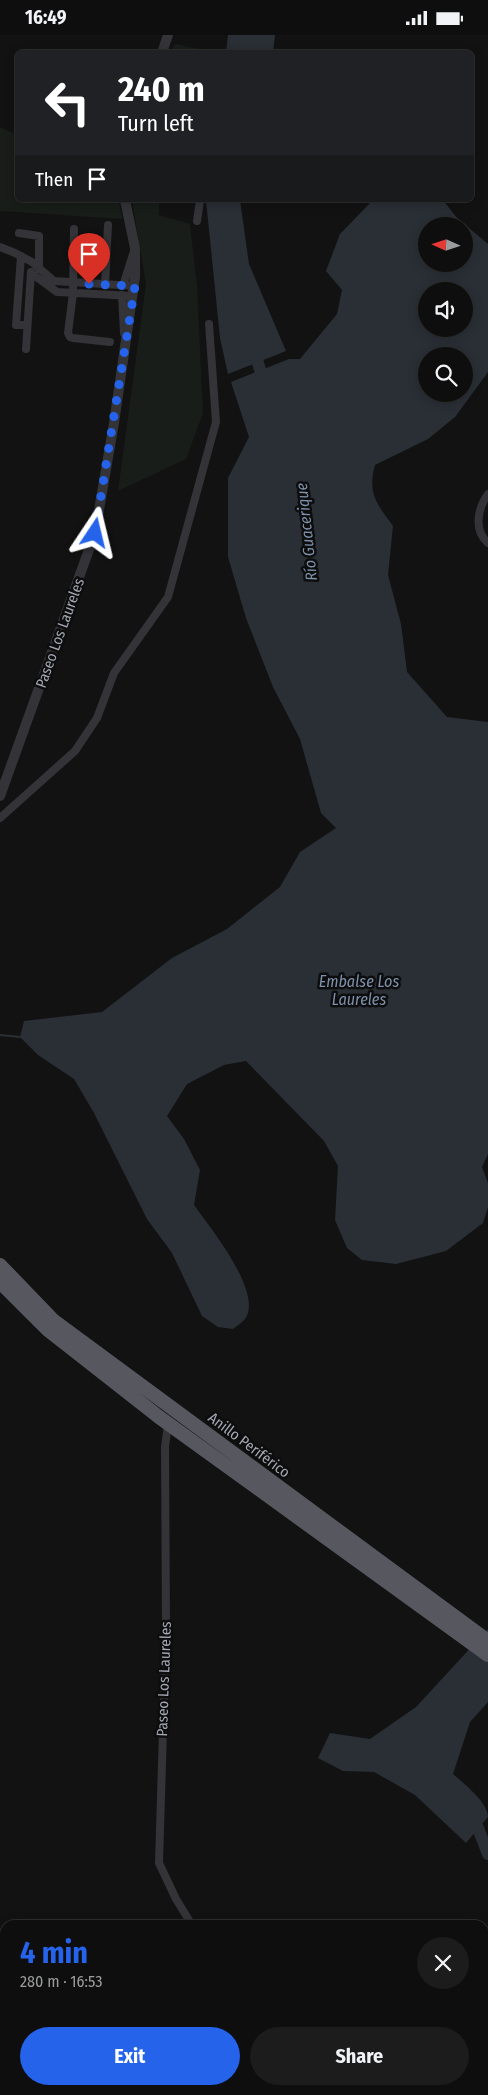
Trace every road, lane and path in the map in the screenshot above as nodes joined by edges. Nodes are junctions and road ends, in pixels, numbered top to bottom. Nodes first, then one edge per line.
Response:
1 (168, 35) edge
2 (163, 50) edge
3 (125, 202) edge
4 (200, 202) edge
5 (197, 221) dead end
6 (108, 225) dead end
7 (74, 229) dead end
8 (19, 233) dead end
9 (0, 247) edge
10 (135, 248) junction
11 (21, 256) junction
12 (32, 262) junction
13 (39, 269) junction
14 (31, 273) junction
15 (73, 284) junction
16 (104, 285) junction
17 (123, 286) junction
18 (134, 291) junction
19 (73, 293) junction
20 (122, 295) junction
21 (209, 324) dead end
22 (28, 325) junction
23 (110, 342) dead end
24 (26, 349) dead end
25 (125, 352) junction
26 (488, 494) edge
27 (488, 543) edge
28 (0, 796) edge
29 (0, 818) edge
30 (0, 1265) edge
31 (0, 1282) edge
32 (168, 1424) junction
33 (450, 1621) junction
34 (488, 1641) edge
35 (488, 1655) edge
36 (189, 1920) edge

1 - 2 street
3 - 10 street, Paseo Los Laureles
4 - 5 street
6 - 16 street
7 - 15 street
8 - 13 street
9 - 11 street
10 - 17 street
10 - 18 street, Paseo Los Laureles
11 - 12 street
11 - 22 street
12 - 13 street
12 - 14 street
13 - 15 street
14 - 19 street
14 - 22 street
15 - 16 street
15 - 19 street
16 - 17 street
17 - 18 street
18 - 20 street
18 - 25 street, Paseo Los Laureles
19 - 20 street
19 - 23 street
20 - 25 street
21 - 29 street
22 - 24 street
25 - 28 street, Paseo Los Laureles
26 - 27 street
30 - 33 highway, Anillo Periférico
31 - 32 highway, Anillo Periférico
32 - 33 highway, Anillo Periférico
32 - 36 street, Paseo Los Laureles
33 - 34 highway, Anillo Periférico
33 - 35 highway, Anillo Periférico

